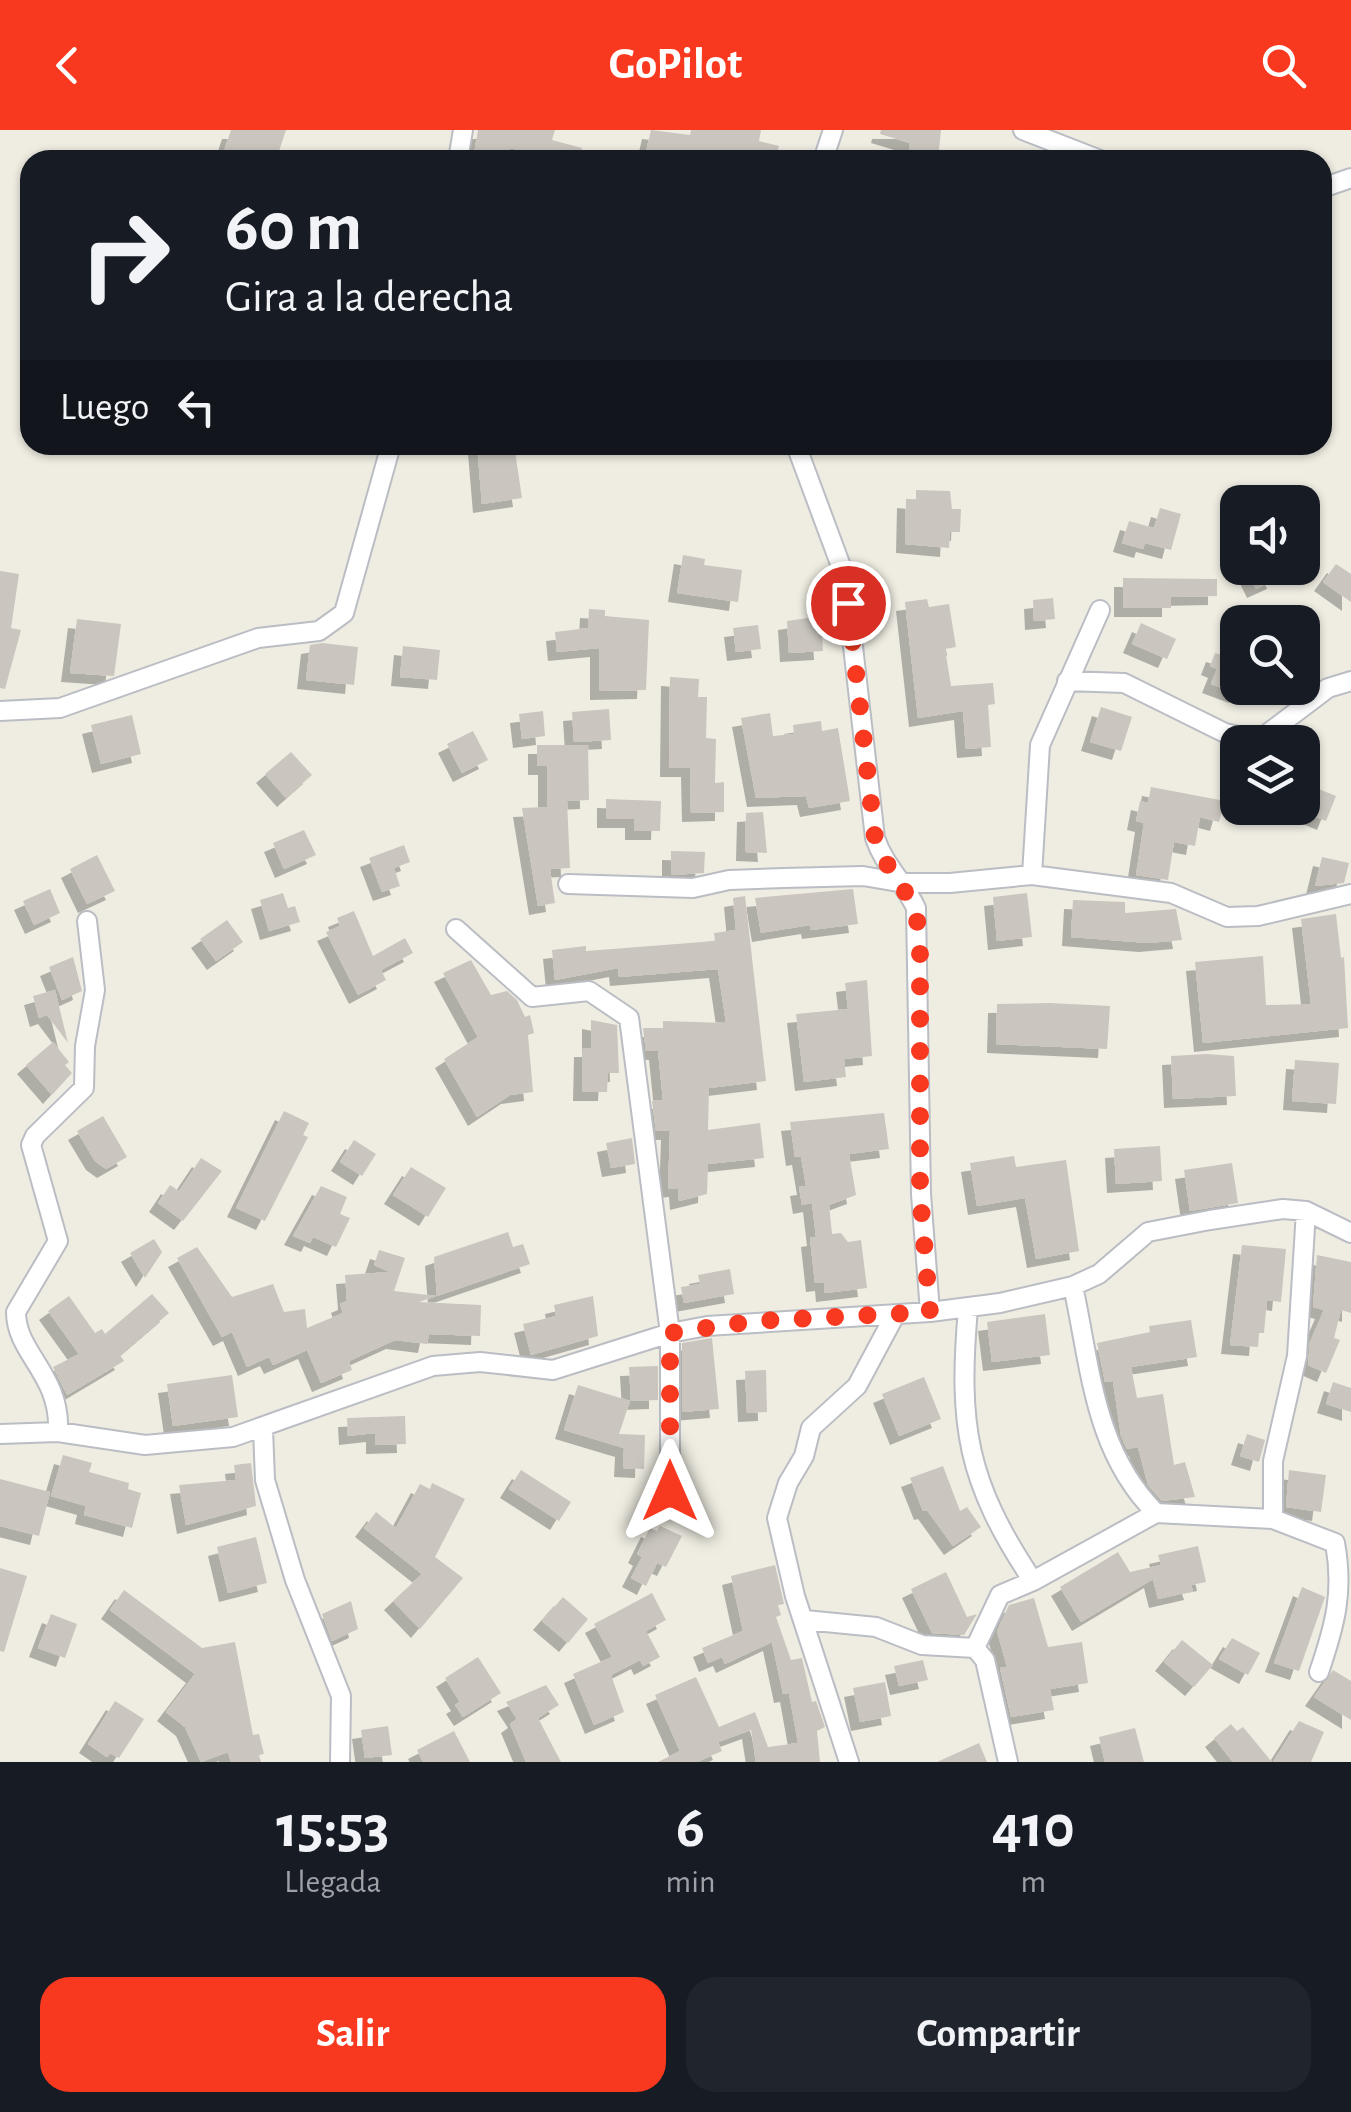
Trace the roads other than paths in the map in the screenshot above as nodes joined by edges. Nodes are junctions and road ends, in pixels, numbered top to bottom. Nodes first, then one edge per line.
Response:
1 (1023, 130) edge
2 (1074, 150) edge
3 (389, 455) edge
4 (800, 455) edge
5 (1100, 610) dead end
6 (1066, 680) junction
7 (1351, 681) edge
8 (0, 712) edge
9 (1032, 875) junction
10 (904, 883) junction
11 (568, 884) dead end
12 (1351, 894) edge
13 (87, 921) dead end
14 (456, 929) dead end
15 (1306, 1211) junction
16 (1351, 1233) edge
17 (1073, 1286) junction
18 (968, 1308) junction
19 (8, 1310) edge
20 (930, 1312) junction
21 (895, 1315) junction
22 (670, 1333) junction
23 (263, 1428) junction
24 (58, 1432) junction
25 (0, 1434) edge
26 (670, 1491) dead end
27 (1156, 1512) junction
28 (1273, 1519) junction
29 (1032, 1581) junction
30 (806, 1620) junction
31 (974, 1648) junction
32 (1319, 1672) dead end
33 (340, 1762) edge
34 (849, 1762) edge
35 (1008, 1762) edge

1 - 2 street
3 - 8 street
4 - 10 street
5 - 6 street
6 - 7 street
6 - 9 street
9 - 10 street
9 - 12 street
10 - 11 street
10 - 20 street
13 - 19 street
14 - 22 street
15 - 16 street
15 - 17 street
15 - 28 street
17 - 18 street
17 - 27 street
18 - 20 street
18 - 29 street
19 - 24 street
20 - 21 street
21 - 22 street
21 - 30 street
22 - 23 street
22 - 26 street
23 - 24 street
23 - 33 street
24 - 25 street
27 - 28 street
27 - 29 street
28 - 32 street
29 - 31 street
30 - 31 street
30 - 34 street
31 - 35 street

